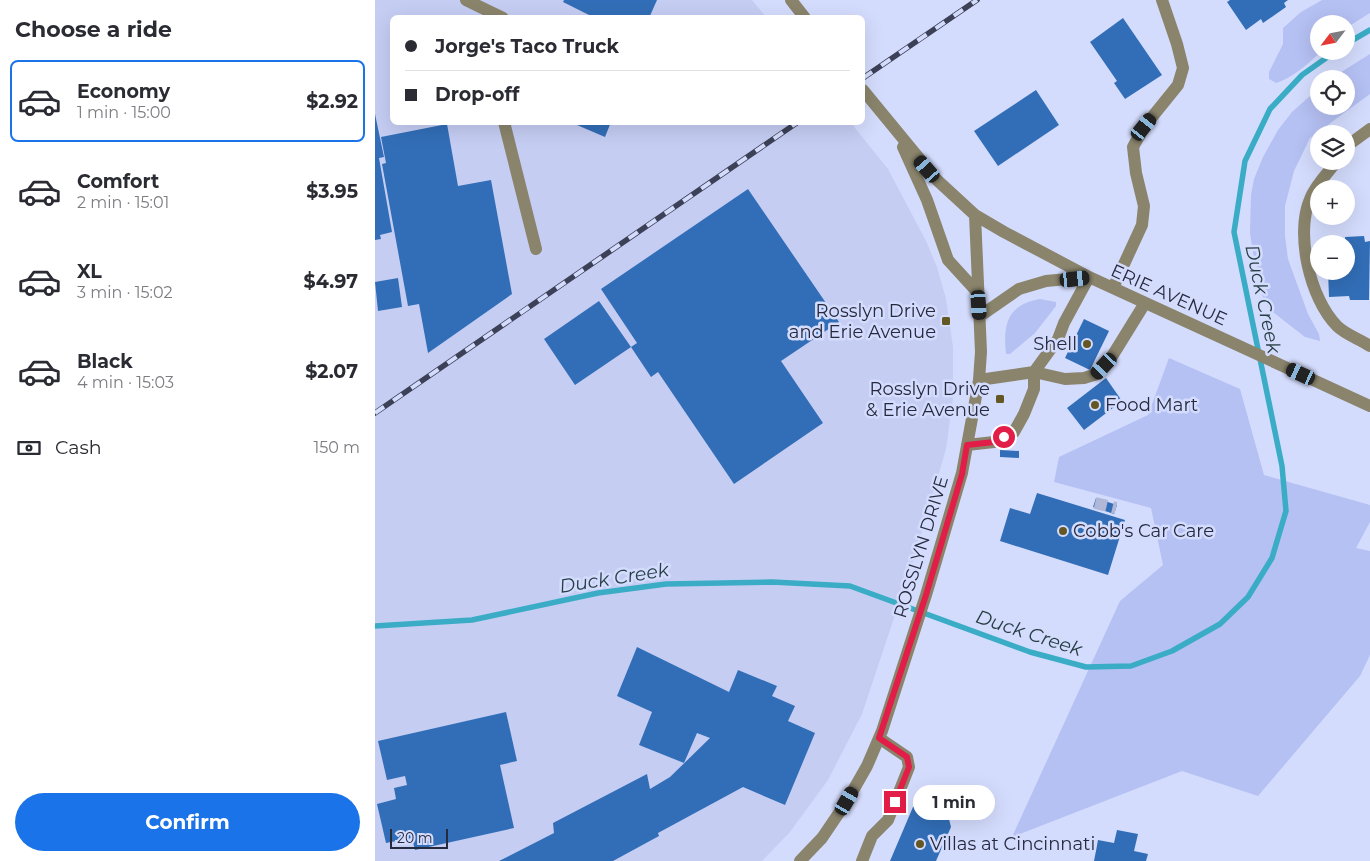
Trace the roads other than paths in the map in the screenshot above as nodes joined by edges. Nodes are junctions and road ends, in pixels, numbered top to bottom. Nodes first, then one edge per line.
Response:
1 (466, 0) edge
2 (1162, 0) edge
3 (497, 15) edge
4 (865, 93) edge
5 (505, 125) edge
6 (1370, 129) edge
7 (898, 134) junction
8 (1355, 140) edge
9 (1331, 170) edge
10 (975, 215) junction
11 (536, 249) dead end
12 (1089, 277) junction
13 (1113, 288) junction
14 (979, 294) junction
15 (1145, 303) junction
16 (980, 316) junction
17 (1370, 346) edge
18 (1034, 372) junction
19 (979, 380) junction
20 (1369, 403) edge
21 (967, 445) junction
22 (879, 738) junction
23 (800, 861) edge
24 (862, 861) edge

1 - 3 street
2 - 13 street
4 - 7 street, ERIE AVENUE
5 - 11 street
6 - 8 street
7 - 10 street, ERIE AVENUE
7 - 14 street
9 - 17 street
10 - 12 street, ERIE AVENUE
10 - 14 street, ROSSLYN DRIVE
12 - 13 street, ERIE AVENUE
12 - 16 street
12 - 18 street
13 - 15 street, ERIE AVENUE
14 - 16 street, ROSSLYN DRIVE
15 - 18 street
15 - 20 street, ERIE AVENUE
16 - 19 street, ROSSLYN DRIVE
18 - 19 street
18 - 21 street
19 - 21 street, ROSSLYN DRIVE
21 - 22 street, ROSSLYN DRIVE
22 - 23 street, ROSSLYN DRIVE
22 - 24 street

